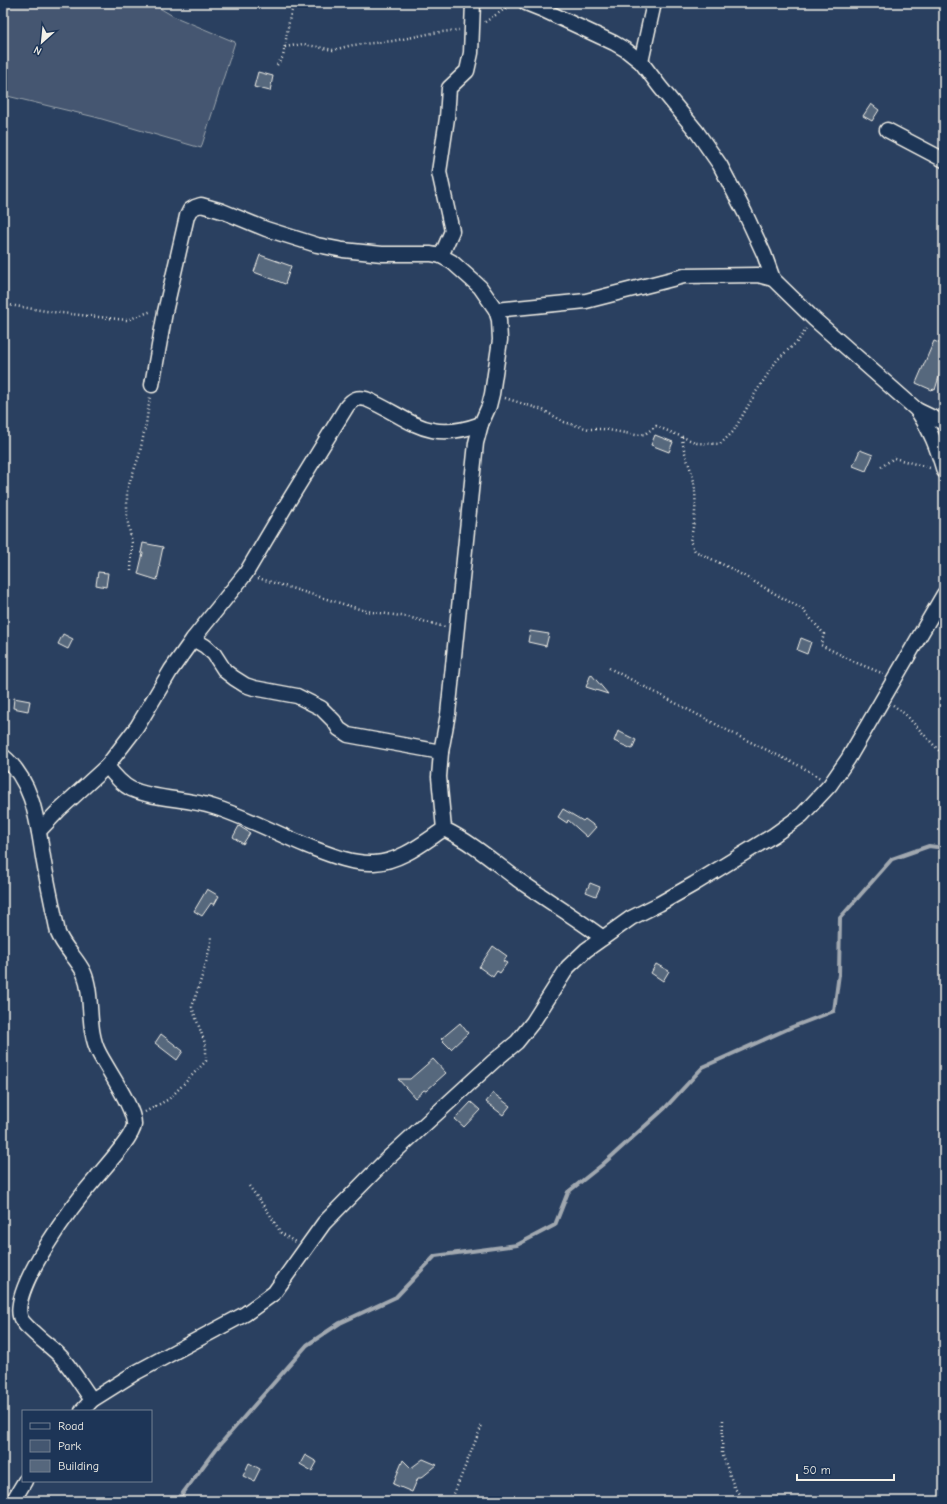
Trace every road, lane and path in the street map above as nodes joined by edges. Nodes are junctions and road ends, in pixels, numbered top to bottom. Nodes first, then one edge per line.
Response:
1 (295, 3) edge
2 (473, 3) edge
3 (514, 3) edge
4 (526, 3) edge
5 (654, 3) edge
6 (472, 28) junction
7 (285, 47) junction
8 (641, 62) junction
9 (277, 65) dead end
10 (886, 130) dead end
11 (944, 160) edge
12 (441, 256) junction
13 (773, 279) junction
14 (3, 304) edge
15 (496, 310) junction
16 (165, 312) junction
17 (814, 319) junction
18 (152, 385) joint
19 (492, 394) junction
20 (917, 410) junction
21 (944, 423) edge
22 (481, 424) junction
23 (682, 437) junction
24 (881, 467) dead end
25 (938, 470) edge
26 (131, 571) dead end
27 (246, 573) junction
28 (944, 594) edge
29 (457, 630) junction
30 (193, 639) junction
31 (609, 668) dead end
32 (894, 679) junction
33 (884, 699) junction
34 (441, 752) junction
35 (3, 756) edge
36 (944, 756) edge
37 (107, 766) junction
38 (830, 785) junction
39 (444, 829) junction
40 (39, 831) junction
41 (211, 935) dead end
42 (603, 938) junction
43 (134, 1118) junction
44 (249, 1186) dead end
45 (306, 1248) junction
46 (92, 1400) junction
47 (83, 1410) edge
48 (723, 1420) dead end
49 (482, 1425) dead end
50 (24, 1482) edge
51 (13, 1501) edge
52 (452, 1501) edge
53 (744, 1501) edge

1 - 7 path
2 - 6 street
3 - 6 path
4 - 8 street
5 - 8 street
6 - 7 path
6 - 12 street
7 - 9 path
8 - 13 street
10 - 11 street
12 - 15 street
12 - 16 street
13 - 15 street
13 - 17 street
14 - 16 path
15 - 19 street
16 - 18 street
17 - 20 street
17 - 23 path
18 - 26 path
19 - 22 street
19 - 23 path
20 - 21 street
20 - 25 street
22 - 27 street
22 - 29 street
23 - 32 path
24 - 25 path
27 - 29 path
27 - 30 street
28 - 32 street
29 - 34 street
30 - 34 street
30 - 37 street
31 - 38 path
32 - 33 street
33 - 36 path
33 - 38 street
34 - 39 street
35 - 40 street
37 - 39 street
37 - 40 street
38 - 42 street
39 - 42 street
40 - 43 street
41 - 43 path
42 - 45 street
43 - 46 street
44 - 45 path
45 - 46 street
46 - 47 street
48 - 53 path
49 - 52 path
50 - 51 street

